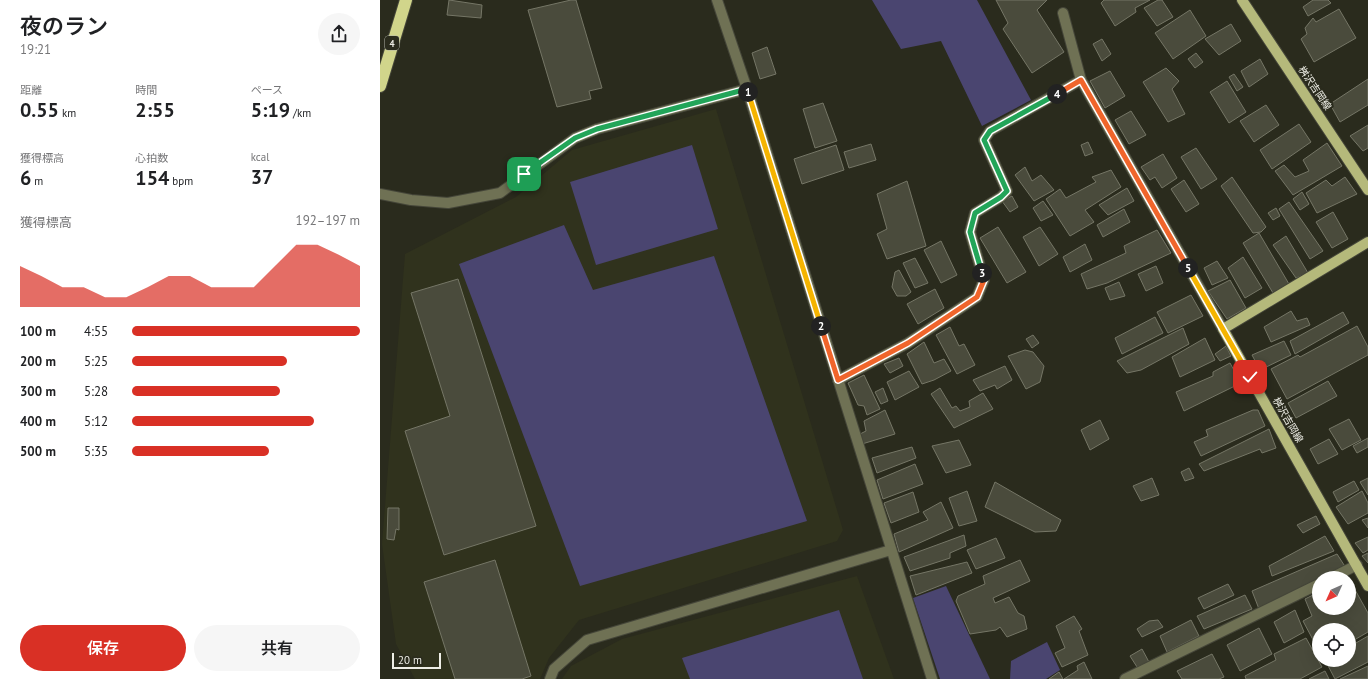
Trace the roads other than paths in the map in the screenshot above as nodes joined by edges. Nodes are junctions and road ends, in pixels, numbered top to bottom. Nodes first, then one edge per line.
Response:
1 (406, 0) edge
2 (718, 0) edge
3 (1242, 0) edge
4 (1063, 12) dead end
5 (1081, 80) junction
6 (380, 86) edge
7 (747, 89) junction
8 (1368, 190) edge
9 (380, 194) edge
10 (1368, 242) edge
11 (1223, 330) junction
12 (838, 380) junction
13 (891, 550) junction
14 (1357, 565) junction
15 (1345, 571) edge
16 (1368, 586) edge
17 (1312, 587) edge
18 (550, 679) edge
19 (932, 679) edge
20 (1125, 679) edge

1 - 6 highway, 4
2 - 7 street
3 - 8 main road, 桝沢吉岡線
4 - 5 street
5 - 11 street
5 - 12 street
7 - 9 street
7 - 12 street
10 - 11 main road
11 - 14 main road, 桝沢吉岡線
12 - 13 street
13 - 18 street
13 - 19 street
14 - 15 street
14 - 16 main road, 桝沢吉岡線
17 - 20 street

